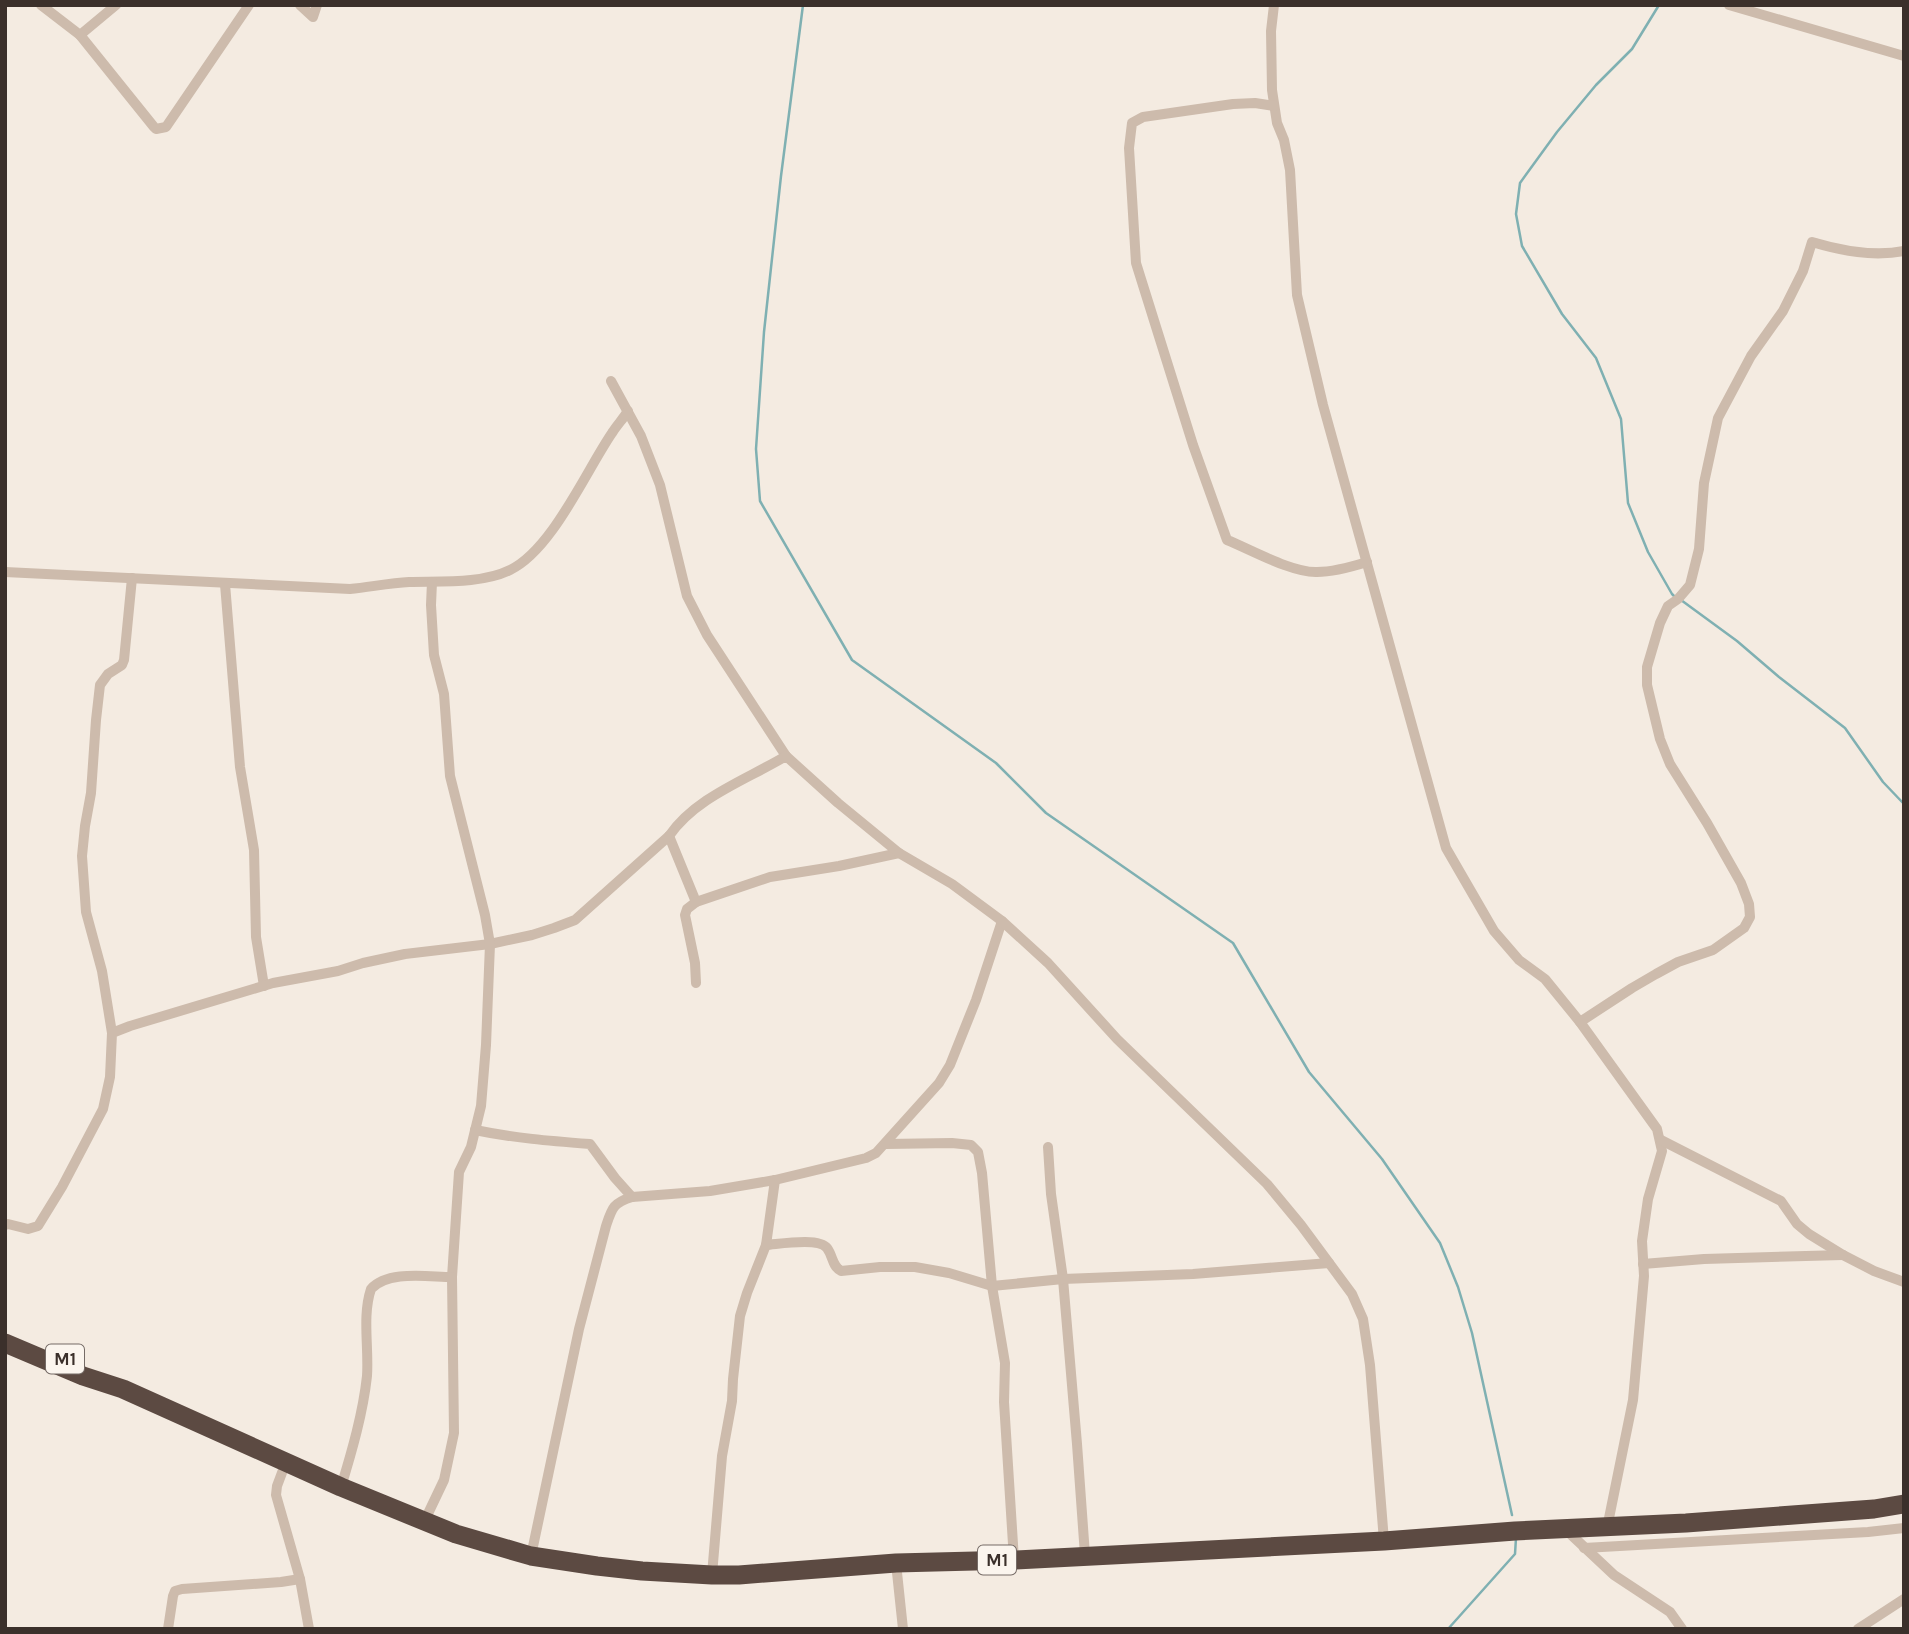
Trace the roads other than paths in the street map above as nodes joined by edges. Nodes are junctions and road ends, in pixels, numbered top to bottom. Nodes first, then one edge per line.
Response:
1 (41, 5) edge
2 (116, 5) edge
3 (248, 5) edge
4 (300, 5) edge
5 (317, 5) edge
6 (1274, 5) edge
7 (1729, 5) edge
8 (80, 35) junction
9 (1904, 56) edge
10 (1274, 106) junction
11 (1904, 251) edge
12 (611, 382) dead end
13 (628, 411) junction
14 (1367, 562) junction
15 (5, 572) edge
16 (132, 578) junction
17 (432, 582) junction
18 (225, 584) junction
19 (786, 756) junction
20 (669, 836) junction
21 (899, 853) junction
22 (696, 902) junction
23 (1002, 921) junction
24 (490, 944) junction
25 (696, 983) dead end
26 (264, 986) junction
27 (1580, 1022) junction
28 (112, 1034) junction
29 (475, 1130) junction
30 (1661, 1140) junction
31 (886, 1144) junction
32 (1048, 1147) dead end
33 (775, 1180) junction
34 (632, 1197) junction
35 (5, 1225) edge
36 (766, 1245) junction
37 (1843, 1255) junction
38 (1329, 1263) junction
39 (1643, 1264) junction
40 (452, 1277) junction
41 (1063, 1279) junction
42 (1904, 1282) edge
43 (992, 1286) junction
44 (5, 1332) edge
45 (5, 1343) edge
46 (122, 1389) junction
47 (286, 1462) junction
48 (341, 1487) junction
49 (1904, 1504) edge
50 (424, 1522) junction
51 (1607, 1528) junction
52 (1904, 1528) edge
53 (1565, 1529) junction
54 (1384, 1541) junction
55 (1584, 1548) junction
56 (1085, 1555) junction
57 (531, 1556) junction
58 (1014, 1560) junction
59 (895, 1563) junction
60 (712, 1575) junction
61 (300, 1579) junction
62 (1904, 1600) edge
63 (168, 1629) edge
64 (309, 1629) edge
65 (903, 1629) edge
66 (1682, 1629) edge
67 (1858, 1629) edge

1 - 8 street
2 - 8 street
3 - 8 street
4 - 5 street
6 - 10 street
7 - 9 street
10 - 14 street
10 - 14 street
11 - 27 street
12 - 13 street
13 - 17 street
13 - 19 street
14 - 27 street
15 - 16 street
16 - 18 street
16 - 28 street
17 - 18 street
17 - 24 street
18 - 26 street
19 - 20 street
19 - 21 street
20 - 22 street
20 - 24 street
21 - 22 street
21 - 23 street
22 - 25 street
23 - 31 street
23 - 38 street
24 - 26 street
24 - 29 street
26 - 28 street
27 - 30 street
28 - 35 street
29 - 34 street
29 - 40 street
30 - 37 street
30 - 39 street
31 - 33 street
31 - 43 street
32 - 41 street
33 - 34 street
33 - 36 street
34 - 57 street
36 - 43 street
36 - 60 street
37 - 39 street
37 - 42 street
38 - 41 street
38 - 54 street
39 - 51 street
40 - 48 street
40 - 50 street
41 - 43 street
41 - 56 street
43 - 58 street
44 - 46 highway, M1
45 - 46 highway, M1
46 - 47 highway, M1
47 - 48 highway, M1
47 - 61 street
48 - 50 highway, M1
49 - 51 highway, M1
50 - 57 highway, M1
51 - 53 highway, M1
52 - 55 street
53 - 54 highway, M1
53 - 55 street
54 - 56 highway, M1
55 - 66 street
56 - 58 highway, M1
57 - 60 highway, M1
58 - 59 highway, M1
59 - 60 highway, M1
59 - 65 street
61 - 63 street
61 - 64 street
62 - 67 street

